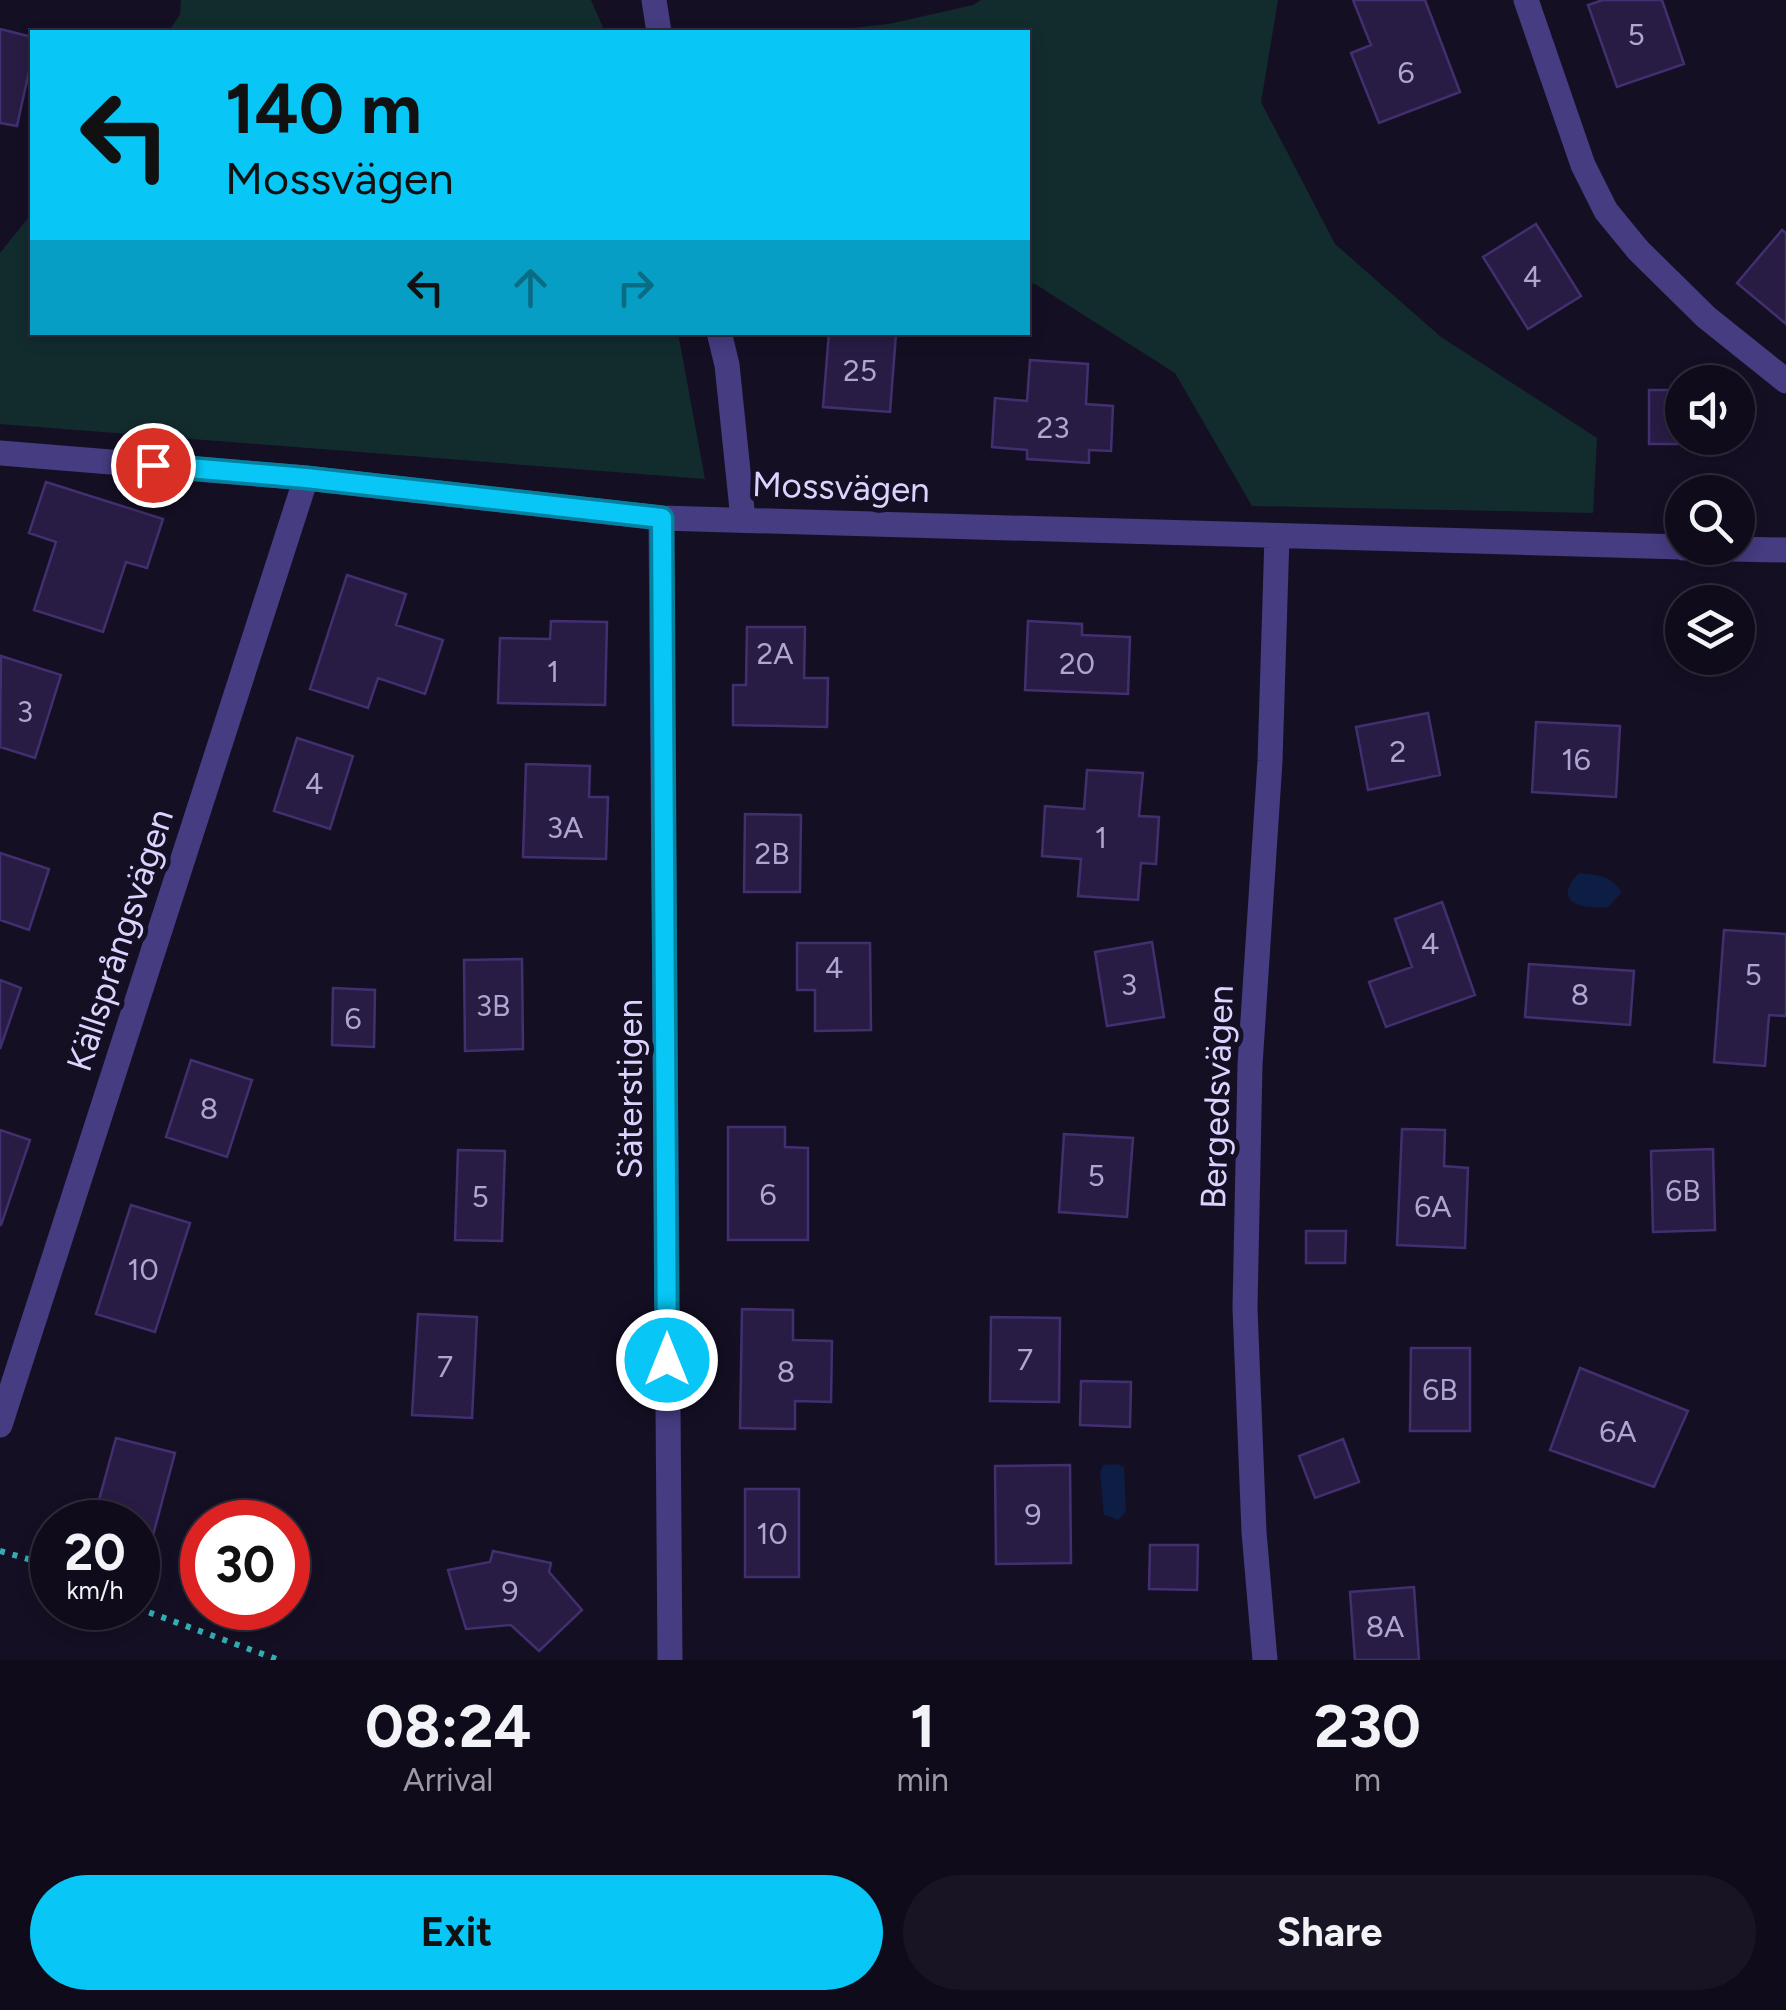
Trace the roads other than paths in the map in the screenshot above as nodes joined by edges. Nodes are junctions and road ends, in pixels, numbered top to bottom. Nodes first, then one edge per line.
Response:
1 (654, 0) edge
2 (1526, 0) edge
3 (660, 30) edge
4 (720, 335) edge
5 (1786, 381) edge
6 (0, 453) edge
7 (306, 478) junction
8 (662, 518) junction
9 (742, 519) junction
10 (1277, 536) junction
11 (1665, 547) edge
12 (1755, 549) edge
13 (1786, 550) edge
14 (0, 1424) edge
15 (670, 1660) edge
16 (1265, 1660) edge

1 - 3 street
2 - 5 street
4 - 9 street
6 - 7 street, Mossvägen
7 - 8 street, Mossvägen
7 - 14 street, Källsprångsvägen
8 - 9 street, Mossvägen
8 - 15 street, Säterstigen
9 - 10 street, Mossvägen
10 - 11 street, Mossvägen
10 - 16 street, Bergedsvägen
12 - 13 street, Mossvägen

